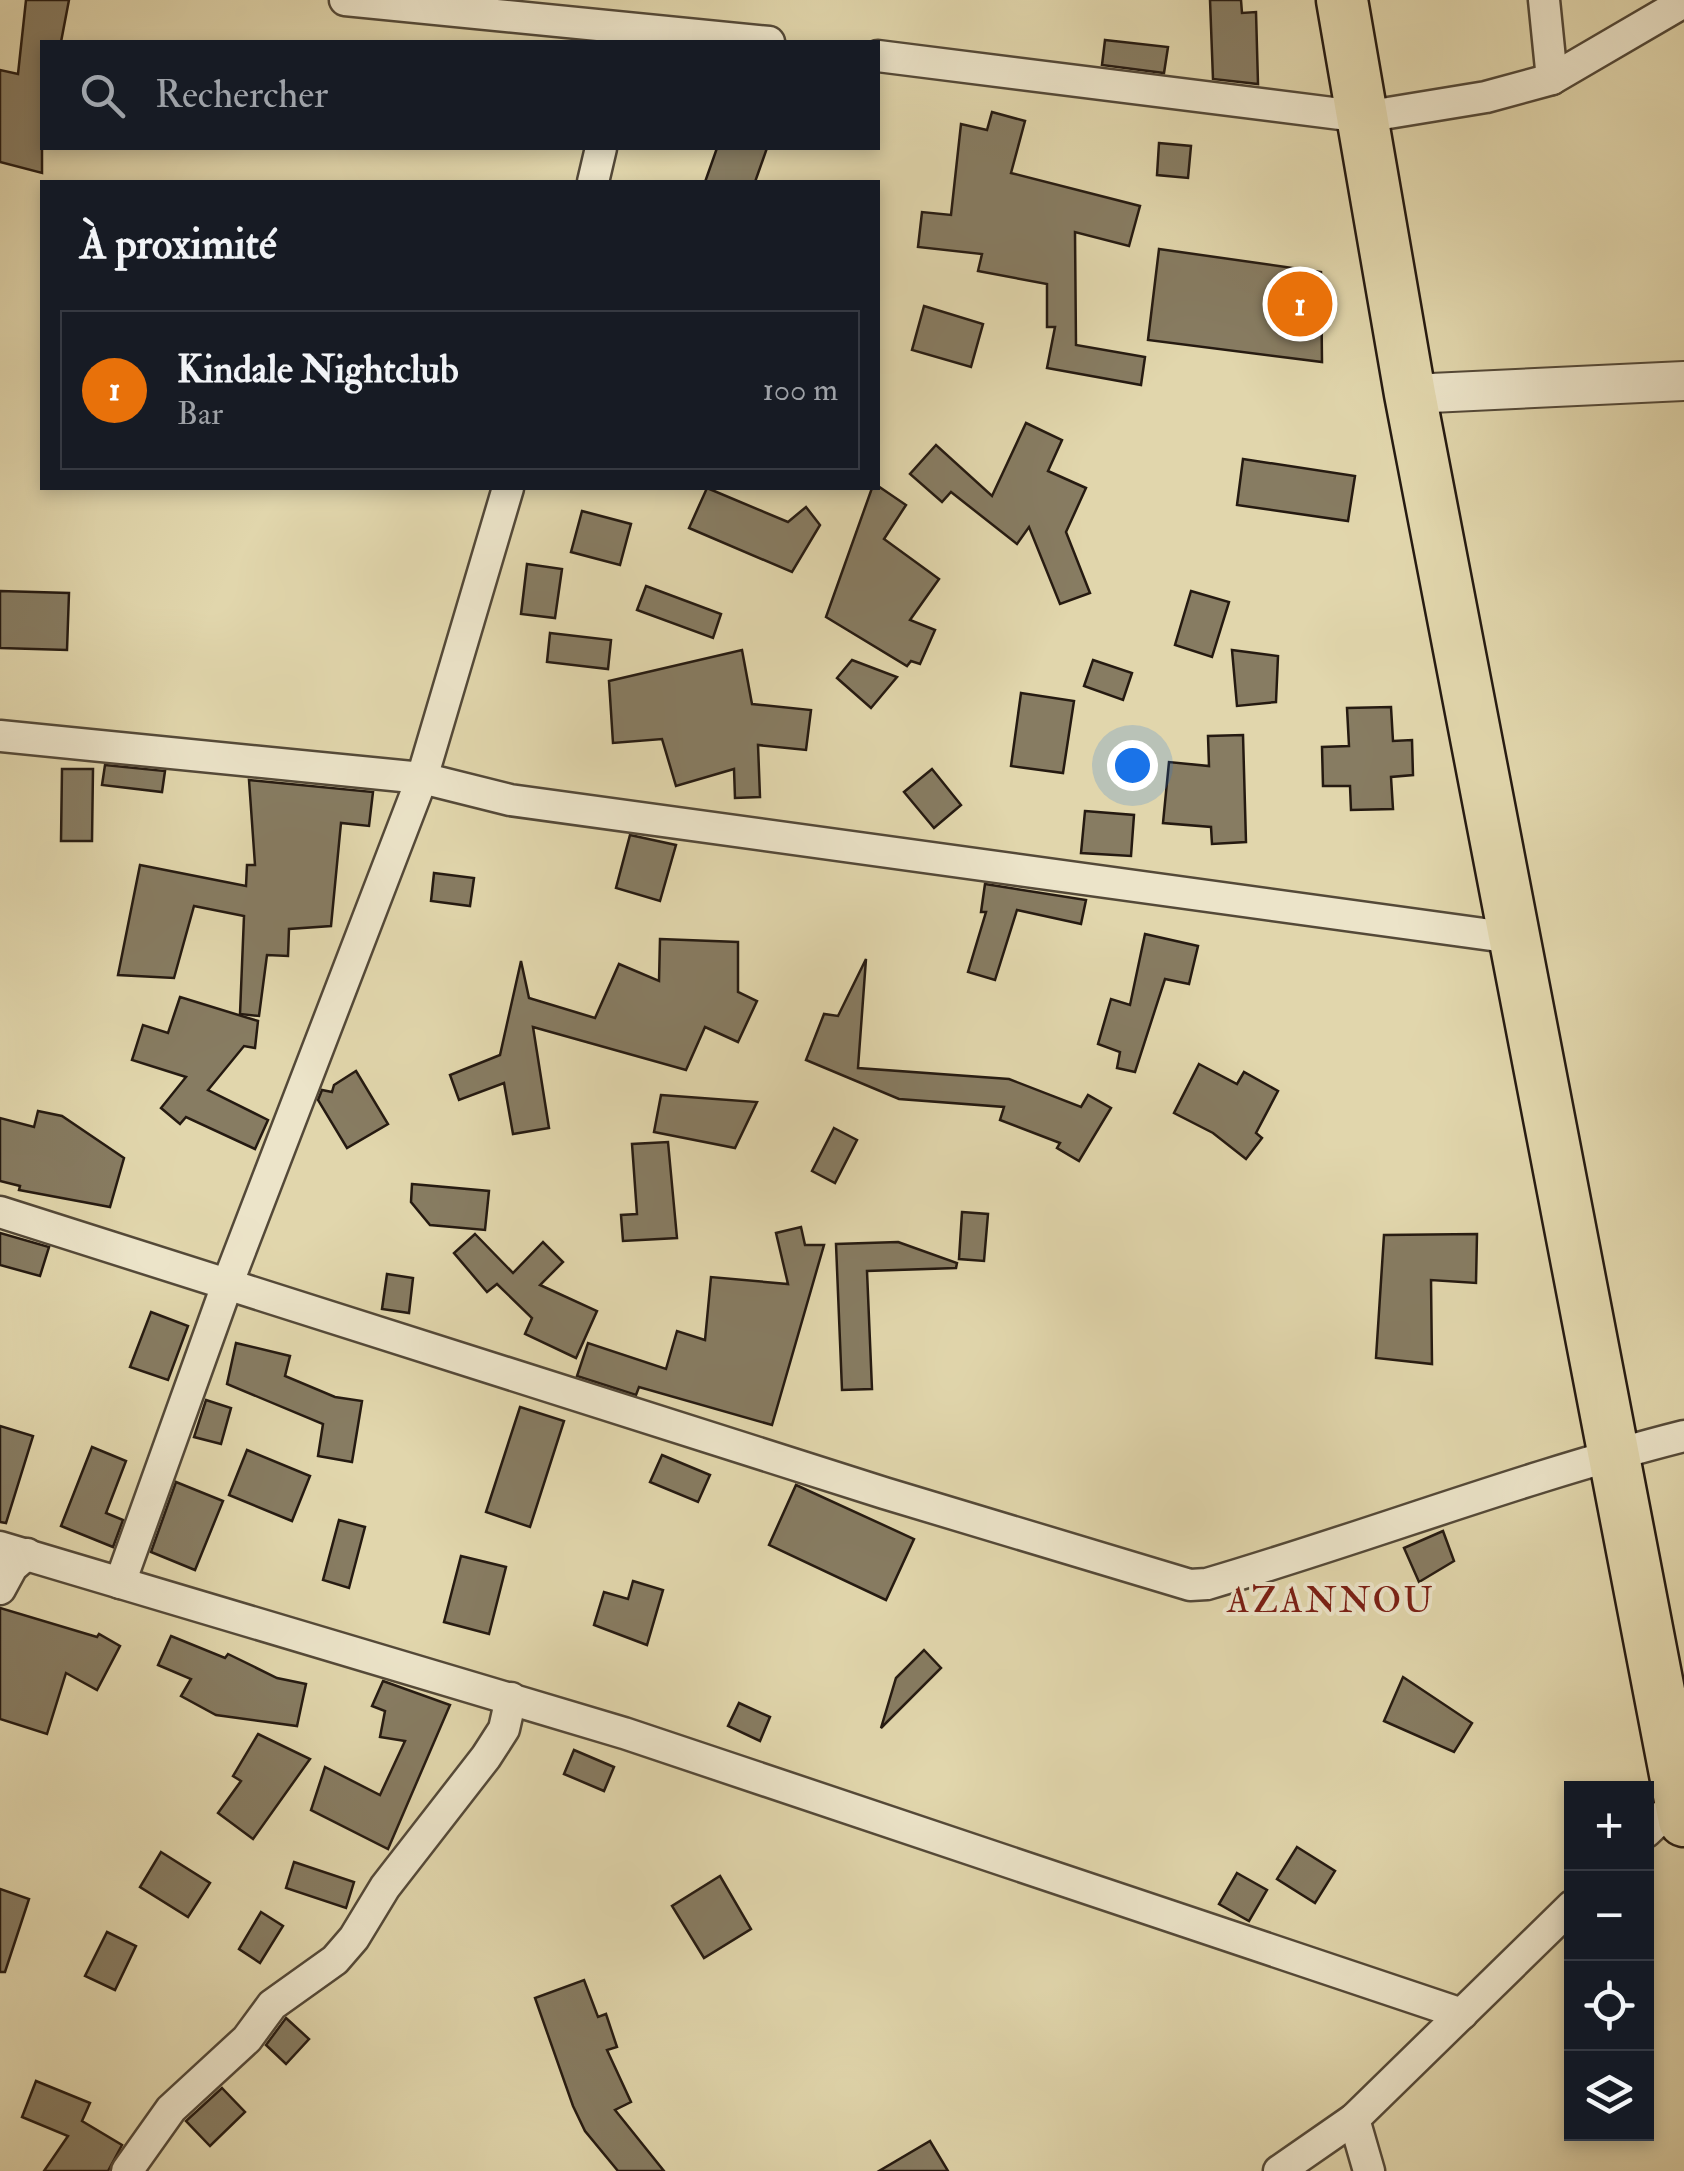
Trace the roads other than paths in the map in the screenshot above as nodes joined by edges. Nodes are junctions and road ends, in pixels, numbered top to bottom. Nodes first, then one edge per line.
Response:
1 (345, 0) edge
2 (1342, 0) edge
3 (1544, 0) edge
4 (1684, 2) edge
5 (626, 22) edge
6 (755, 40) edge
7 (880, 56) edge
8 (1552, 79) junction
9 (1364, 117) junction
10 (601, 150) edge
11 (594, 180) edge
12 (1684, 381) edge
13 (1410, 394) junction
14 (507, 490) edge
15 (0, 736) edge
16 (422, 778) junction
17 (1513, 938) junction
18 (0, 1212) edge
19 (226, 1284) junction
20 (1684, 1436) edge
21 (1616, 1454) junction
22 (13, 1550) edge
23 (120, 1583) junction
24 (0, 1589) edge
25 (1672, 1682) edge
26 (511, 1698) junction
27 (1670, 1818) edge
28 (1564, 1914) edge
29 (1462, 2014) junction
30 (1354, 2119) junction
31 (128, 2171) edge
32 (1279, 2171) edge
33 (1369, 2171) edge

1 - 5 street
2 - 9 highway
3 - 8 street
4 - 8 street
5 - 6 street
7 - 9 street
8 - 9 street
9 - 13 highway
10 - 11 street
12 - 13 street
13 - 17 highway
14 - 16 street
15 - 16 street
16 - 17 street
16 - 19 street
17 - 21 highway
18 - 19 street
19 - 21 street
19 - 23 street
20 - 21 street
21 - 25 highway
22 - 23 street
22 - 24 street
23 - 26 street
25 - 27 highway
26 - 29 street
26 - 31 street
28 - 29 street
29 - 30 street
30 - 32 street
30 - 33 street

